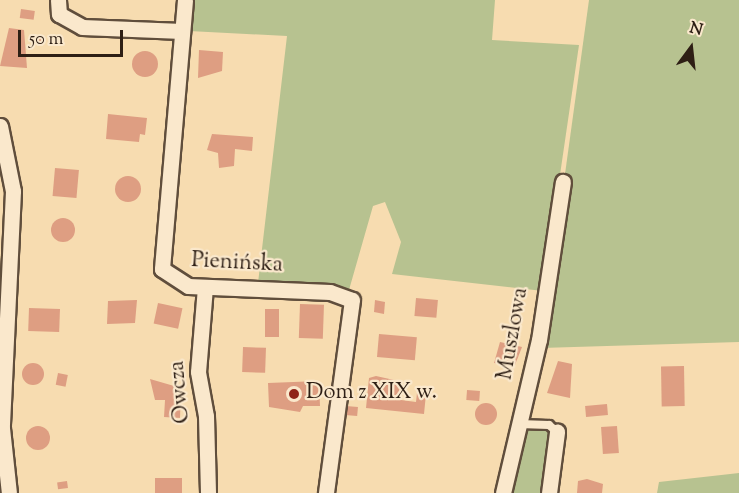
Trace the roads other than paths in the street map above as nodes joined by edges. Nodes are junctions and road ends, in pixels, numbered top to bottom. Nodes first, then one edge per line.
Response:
1 (58, 0) edge
2 (185, 0) edge
3 (182, 31) junction
4 (0, 126) edge
5 (563, 182) dead end
6 (205, 287) junction
7 (519, 424) junction
8 (557, 432) joint
9 (9, 493) edge
10 (208, 493) edge
11 (326, 493) edge
12 (503, 493) edge
13 (549, 493) edge

1 - 3 street
2 - 3 street, Pienińska
3 - 6 street, Pienińska
4 - 9 street
5 - 7 street, Muszlowa
6 - 10 street, Owcza
6 - 11 street, Pienińska
7 - 8 lane
7 - 12 street, Muszlowa
8 - 13 street

